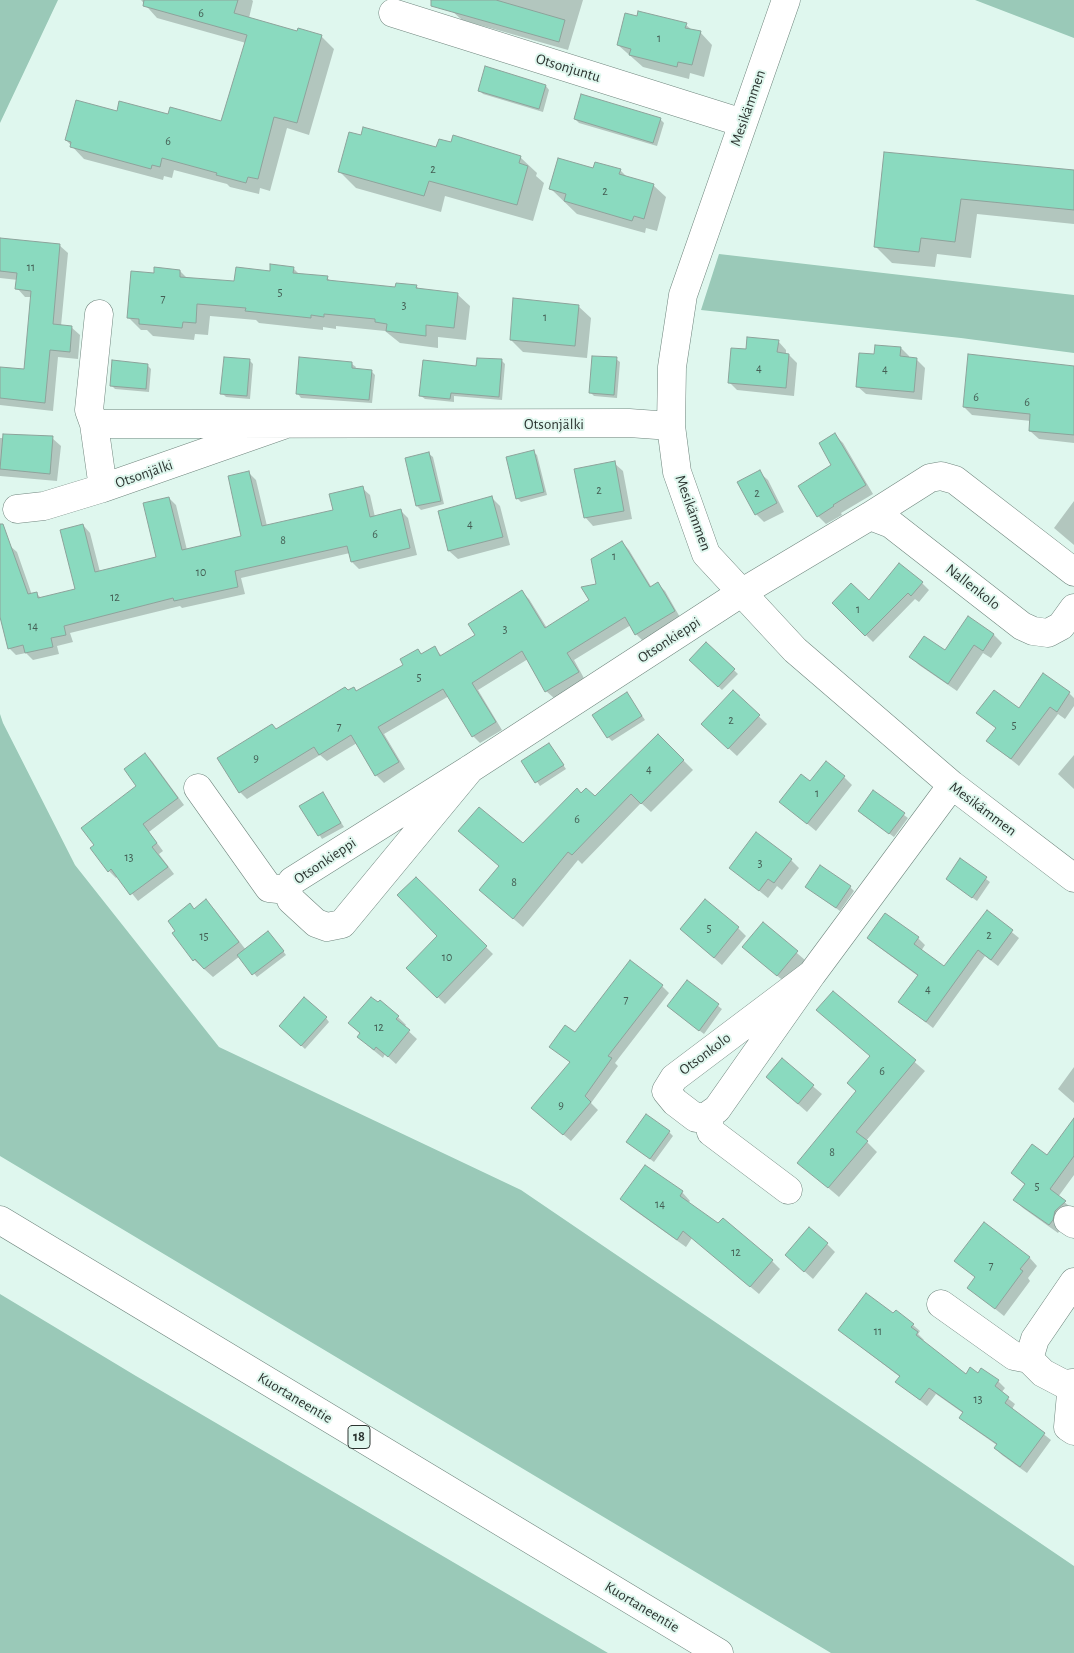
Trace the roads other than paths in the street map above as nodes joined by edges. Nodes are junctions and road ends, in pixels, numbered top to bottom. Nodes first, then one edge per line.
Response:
1 (786, 0) edge
2 (393, 13) dead end
3 (743, 123) junction
4 (99, 314) dead end
5 (94, 424) junction
6 (286, 424) junction
7 (672, 426) junction
8 (103, 488) junction
9 (17, 509) dead end
10 (870, 516) junction
11 (1074, 572) edge
12 (741, 593) junction
13 (1074, 608) edge
14 (470, 769) junction
15 (952, 785) junction
16 (198, 788) dead end
17 (1074, 878) edge
18 (287, 890) junction
19 (812, 974) junction
20 (707, 1116) junction
21 (788, 1190) dead end
22 (0, 1220) edge
23 (1074, 1282) edge
24 (942, 1304) dead end
25 (1029, 1359) junction
26 (1073, 1383) edge
27 (1074, 1431) edge
28 (719, 1653) edge

1 - 3 main road, Mesikämmen
2 - 3 main road, Otsonjuntu
3 - 7 main road, Mesikämmen
4 - 5 main road
5 - 6 main road, Otsonjälki
5 - 8 main road, Otsonjälki
6 - 7 main road, Otsonjälki
6 - 8 main road, Otsonjälki
7 - 12 main road, Mesikämmen
8 - 9 main road
10 - 11 main road
10 - 12 main road
10 - 13 main road, Nallenkolo
12 - 14 main road, Otsonkieppi
12 - 15 main road, Mesikämmen
14 - 18 main road, Otsonkieppi
14 - 18 main road, Otsonkieppi
15 - 17 main road, Mesikämmen
15 - 19 main road, Otsonkolo
16 - 18 main road
19 - 20 main road, Otsonkolo
19 - 20 main road, Otsonkolo
20 - 21 main road
22 - 28 main road, Kuortaneentie / 18
23 - 25 main road
24 - 25 main road
25 - 26 main road
26 - 27 main road

